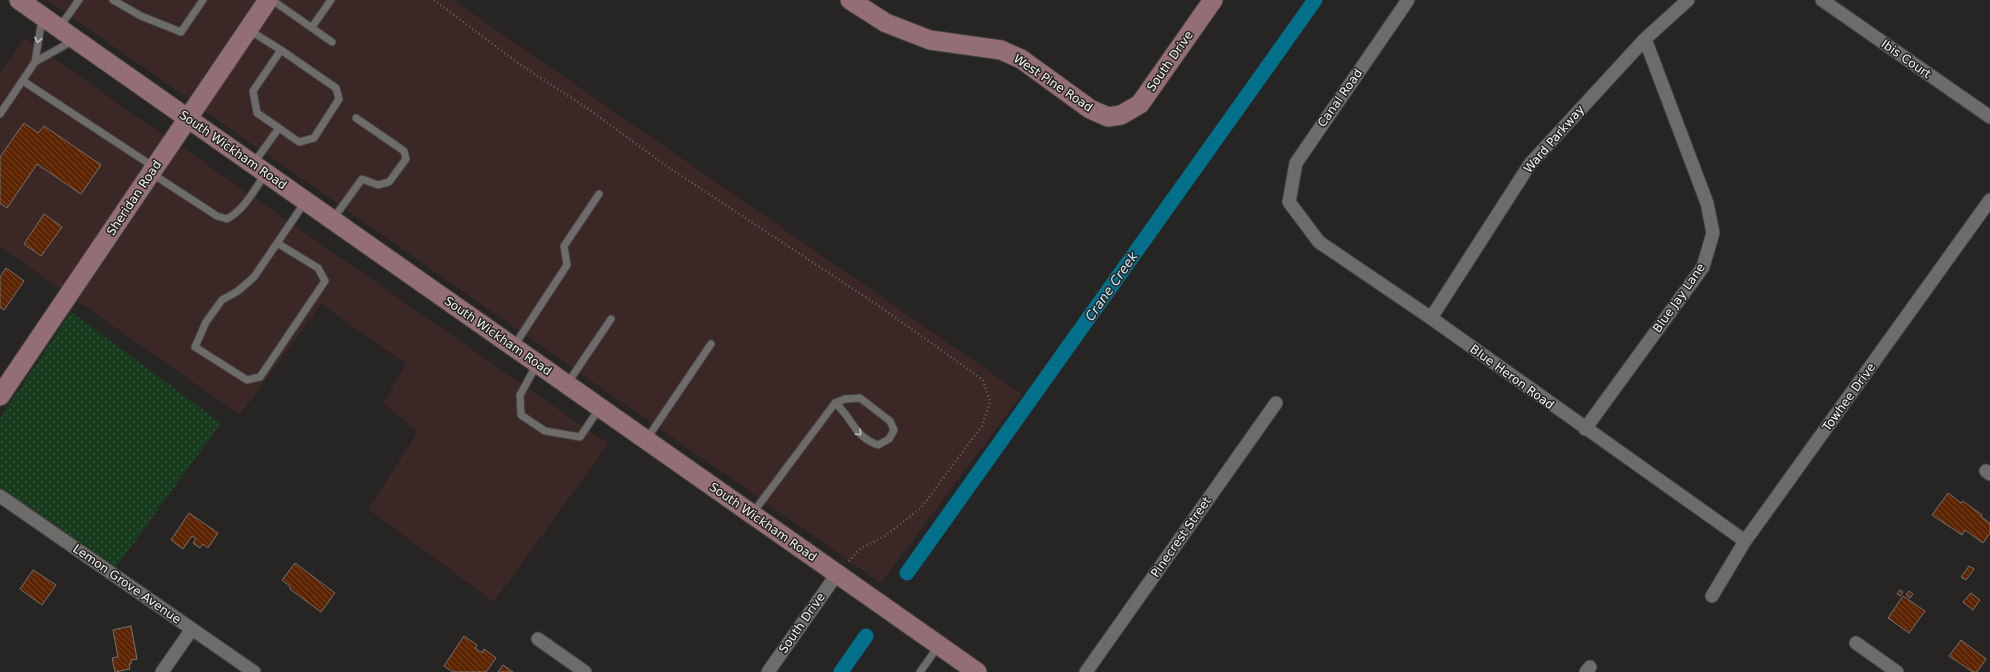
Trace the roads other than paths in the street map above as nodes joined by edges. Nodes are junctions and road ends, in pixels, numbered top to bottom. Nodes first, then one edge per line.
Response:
1 (19, 0) edge
2 (79, 0) edge
3 (113, 0) edge
4 (203, 0) edge
5 (268, 0) edge
6 (272, 0) edge
7 (331, 0) edge
8 (850, 0) edge
9 (1213, 0) edge
10 (1408, 0) edge
11 (1688, 0) edge
12 (1822, 0) edge
13 (43, 16) junction
14 (312, 27) junction
15 (59, 28) junction
16 (249, 29) junction
17 (1645, 38) junction
18 (76, 39) junction
19 (332, 42) dead end
20 (281, 50) junction
21 (35, 62) junction
22 (23, 81) junction
23 (0, 114) edge
24 (1122, 115) joint
25 (1990, 117) edge
26 (188, 118) junction
27 (356, 118) dead end
28 (279, 128) junction
29 (260, 168) junction
30 (153, 170) junction
31 (599, 194) dead end
32 (306, 200) junction
33 (1990, 200) edge
34 (1288, 202) joint
35 (333, 220) junction
36 (277, 243) junction
37 (1431, 318) junction
38 (611, 319) dead end
39 (710, 344) dead end
40 (514, 347) junction
41 (538, 364) junction
42 (567, 384) junction
43 (0, 396) edge
44 (835, 403) junction
45 (1276, 403) dead end
46 (600, 408) junction
47 (1585, 429) junction
48 (646, 440) junction
49 (0, 496) edge
50 (752, 514) junction
51 (1745, 541) junction
52 (837, 574) junction
53 (1712, 596) dead end
54 (192, 629) junction
55 (538, 639) dead end
56 (1856, 643) dead end
57 (939, 645) junction
58 (162, 672) edge
59 (254, 672) edge
60 (585, 672) edge
61 (768, 672) edge
62 (920, 672) edge
63 (978, 672) edge
64 (1086, 672) edge
65 (1897, 672) edge

1 - 13 main road, South Wickham Road
2 - 15 lane
3 - 4 lane
5 - 16 main road, Sheridan Road
6 - 14 lane
7 - 14 lane
8 - 24 main road, West Pine Road
9 - 24 main road, South Drive
10 - 34 street, Canal Road
11 - 17 street, Ward Parkway
12 - 25 street, Ibis Court
13 - 15 main road, South Wickham Road
13 -> 21 lane
14 - 19 lane
15 - 18 main road, South Wickham Road
16 - 20 lane
16 - 26 main road, Sheridan Road
17 - 37 street, Ward Parkway
17 - 47 street, Blue Jay Lane
18 - 21 lane
18 - 26 main road, South Wickham Road
20 - 28 lane
20 - 28 lane
21 - 22 lane
22 - 23 lane
22 - 30 lane
26 - 29 main road, South Wickham Road
26 - 30 main road, Sheridan Road
27 - 35 lane
28 - 29 lane
29 - 30 lane
29 - 32 main road, South Wickham Road
30 - 43 main road, Sheridan Road
31 - 40 lane
32 - 35 main road, South Wickham Road
32 - 36 lane
33 - 51 street, Towhee Drive
34 - 37 street, Blue Heron Road
35 - 40 main road, South Wickham Road
36 - 36 lane
37 - 47 street, Blue Heron Road
38 - 42 lane
39 - 48 lane
40 - 41 main road, South Wickham Road
41 - 42 main road, South Wickham Road
41 - 46 lane
42 - 46 main road, South Wickham Road
44 -> 44 lane
44 - 50 lane
45 - 64 street, Pinecrest Street
46 - 48 main road, South Wickham Road
47 - 51 street, Blue Heron Road
48 - 50 main road, South Wickham Road
49 - 54 street, Lemon Grove Avenue
50 - 52 main road, South Wickham Road
51 - 53 street, Towhee Drive
52 - 57 main road, South Wickham Road
52 - 61 street, South Drive
54 - 58 street
54 - 59 street, Lemon Grove Avenue
55 - 60 street
56 - 65 street
57 - 62 lane
57 - 63 main road, South Wickham Road

